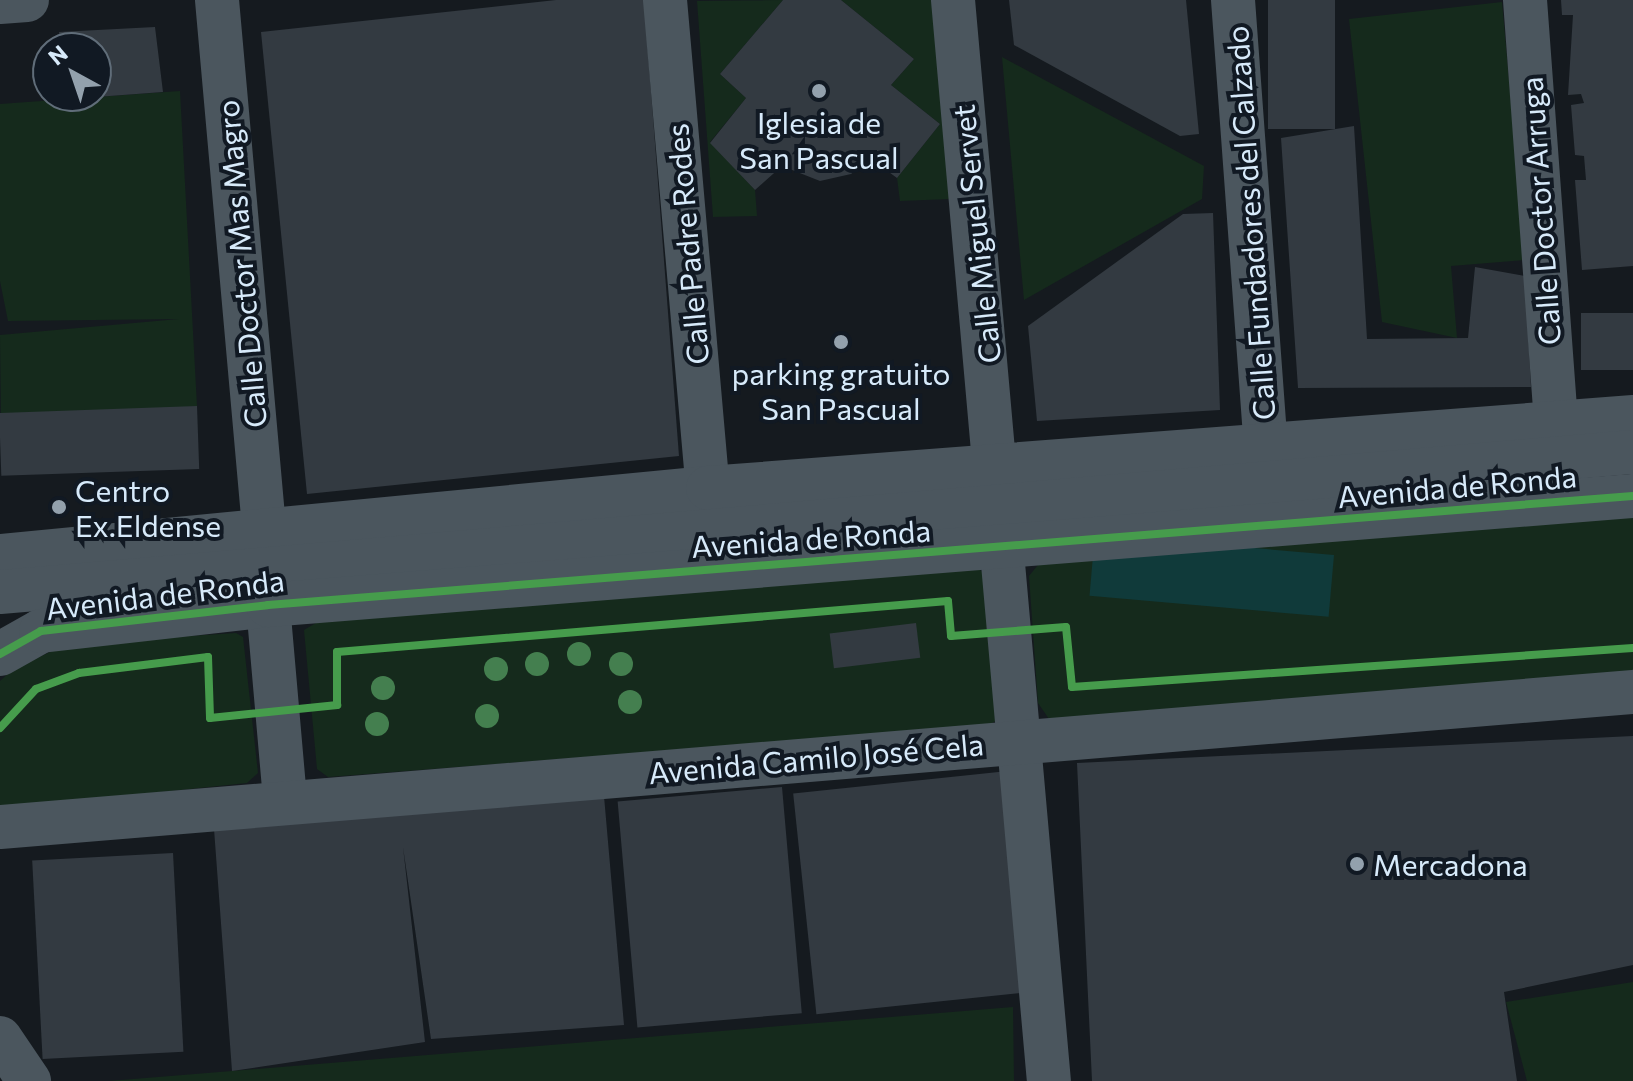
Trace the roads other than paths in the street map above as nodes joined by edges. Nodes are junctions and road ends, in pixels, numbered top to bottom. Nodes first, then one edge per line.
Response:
1 (27, 0) edge
2 (217, 0) edge
3 (665, 0) edge
4 (953, 0) edge
5 (1233, 0) edge
6 (1525, 0) edge
7 (0, 2) edge
8 (1633, 417) edge
9 (1556, 423) junction
10 (1266, 446) junction
11 (1633, 452) edge
12 (708, 488) junction
13 (1633, 496) edge
14 (1002, 507) junction
15 (264, 528) junction
16 (0, 556) edge
17 (0, 592) edge
18 (268, 605) junction
19 (0, 654) edge
20 (1633, 692) edge
21 (1021, 742) junction
22 (285, 800) junction
23 (0, 827) edge
24 (0, 1038) edge
25 (29, 1081) edge
26 (1049, 1081) edge

1 - 7 street
2 - 15 street, Calle Doctor Mas Magro
3 - 12 street, Calle Padre Rodes
4 - 14 street, Calle Miguel Servet
5 - 10 street, Calle Fundadores del Calzado
6 - 9 street, Calle Doctor Arruga
8 - 9 street, Avenida de Ronda
9 - 10 street, Avenida de Ronda
10 - 14 street, Avenida de Ronda
11 - 14 street, Avenida de Ronda
12 - 14 street, Avenida de Ronda
12 - 15 street, Avenida de Ronda
13 - 14 street, Avenida de Ronda
14 - 17 street, Avenida de Ronda
14 - 18 street, Avenida de Ronda
14 - 21 street, Calle Miguel Servet
15 - 16 street, Avenida de Ronda
18 - 19 street, Avenida de Ronda
18 - 22 street
20 - 21 street, Avenida Camilo José Cela
21 - 22 street, Avenida Camilo José Cela
21 - 26 street, Calle Miguel Servet
22 - 23 street, Avenida Camilo José Cela
24 - 25 street

